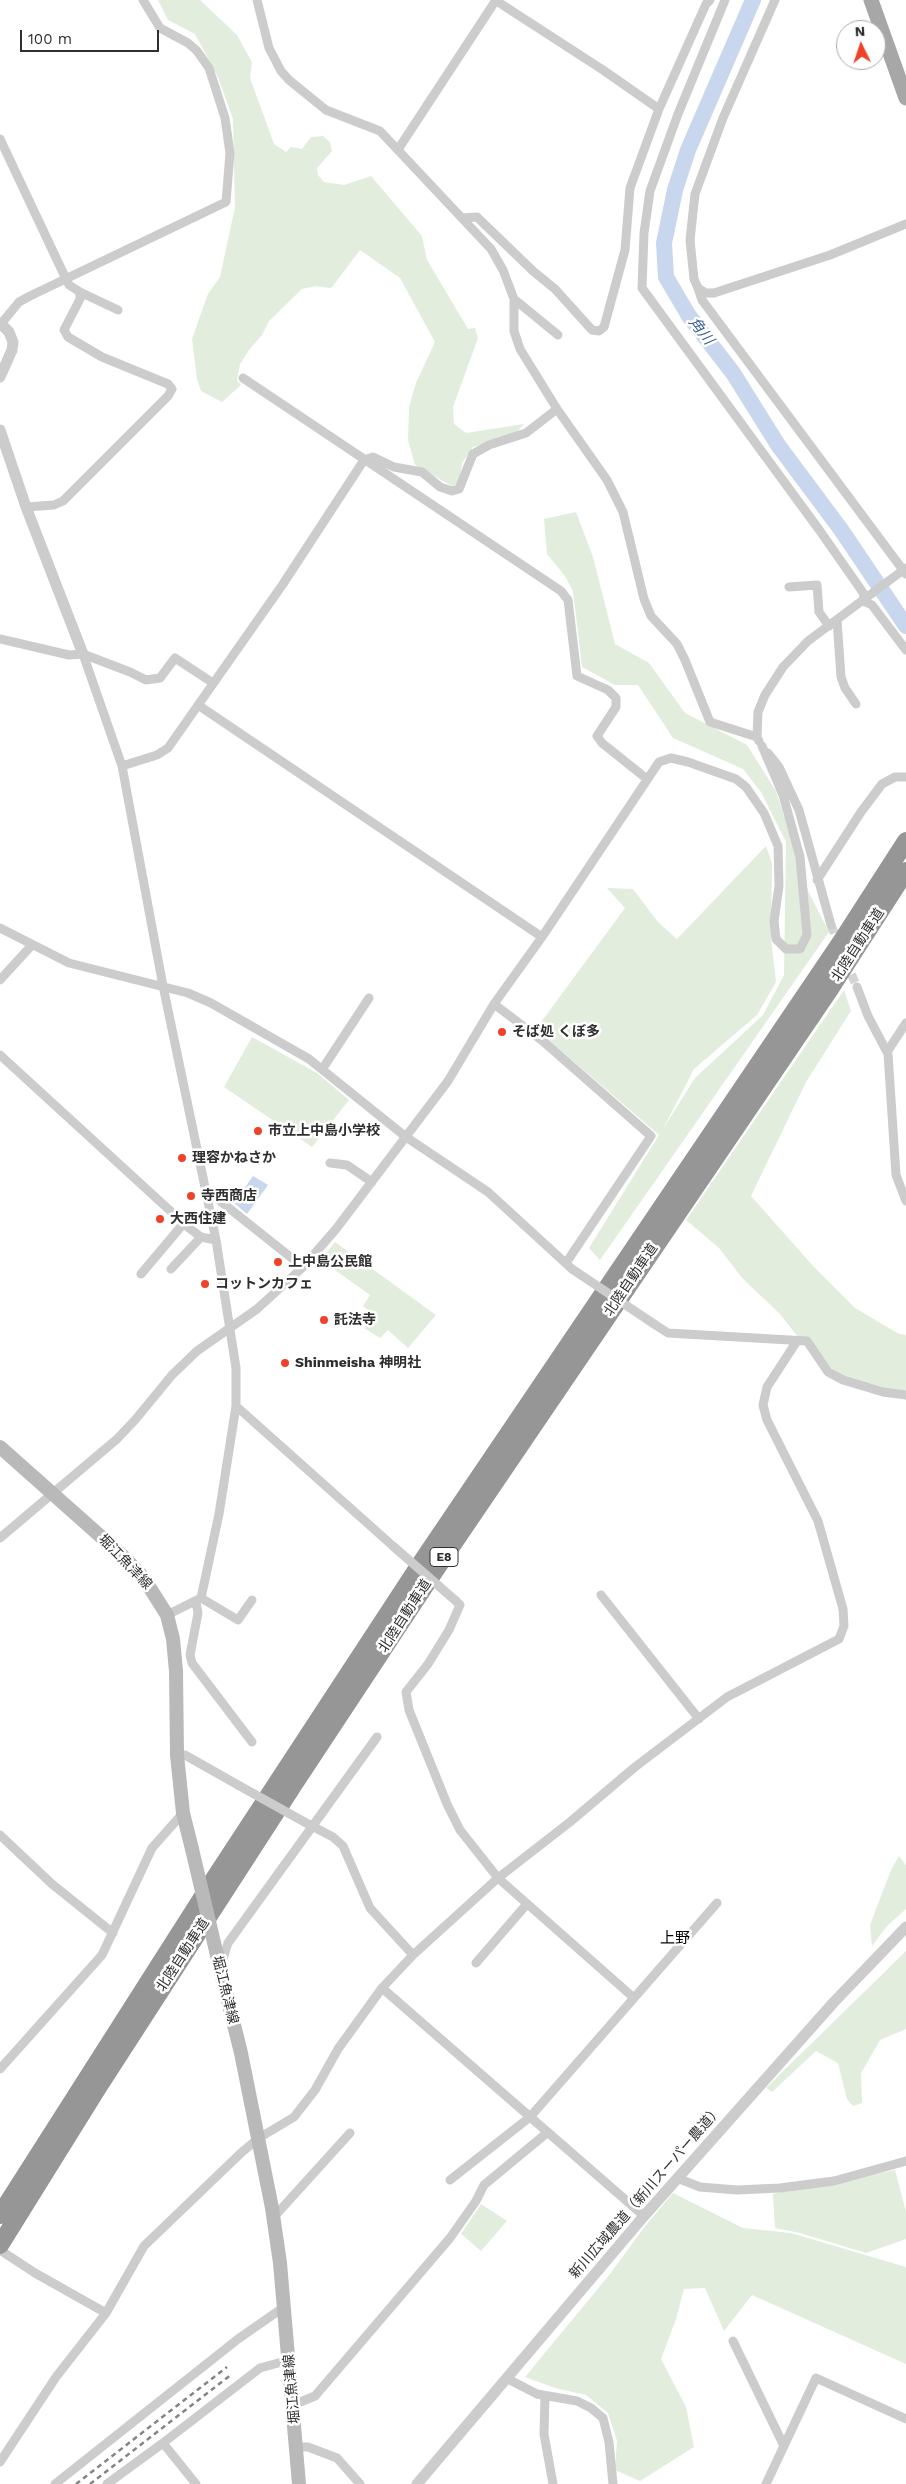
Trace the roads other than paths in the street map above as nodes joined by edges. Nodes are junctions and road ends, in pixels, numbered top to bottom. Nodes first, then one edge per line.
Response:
1 (143, 0) edge
2 (257, 0) edge
3 (496, 0) edge
4 (710, 0) edge
5 (725, 0) edge
6 (775, 0) edge
7 (871, 0) edge
8 (906, 98) edge
9 (659, 109) junction
10 (0, 139) edge
11 (398, 148) junction
12 (462, 218) junction
13 (906, 224) edge
14 (66, 280) junction
15 (698, 288) junction
16 (80, 292) junction
17 (514, 300) junction
18 (118, 310) dead end
19 (1, 324) edge
20 (558, 335) dead end
21 (0, 377) edge
22 (243, 378) dead end
23 (557, 409) junction
24 (0, 430) edge
25 (364, 460) junction
26 (26, 507) junction
27 (904, 571) edge
28 (789, 587) dead end
29 (864, 600) junction
30 (833, 623) junction
31 (0, 639) edge
32 (906, 650) edge
33 (83, 654) junction
34 (213, 683) junction
35 (856, 704) dead end
36 (198, 705) junction
37 (756, 737) junction
38 (762, 746) junction
39 (122, 766) junction
40 (906, 777) edge
41 (647, 779) junction
42 (906, 841) edge
43 (898, 874) edge
44 (817, 880) junction
45 (831, 925) tunnel mouth
46 (0, 928) edge
47 (542, 937) junction
48 (31, 946) junction
49 (0, 980) edge
50 (163, 986) junction
51 (857, 987) tunnel mouth
52 (369, 998) dead end
53 (494, 1004) junction
54 (906, 1023) edge
55 (887, 1052) junction
56 (0, 1055) edge
57 (323, 1068) junction
58 (406, 1137) junction
59 (330, 1163) dead end
60 (372, 1182) junction
61 (205, 1189) junction
62 (906, 1201) edge
63 (184, 1223) junction
64 (201, 1237) junction
65 (216, 1240) junction
66 (569, 1266) junction
67 (303, 1267) junction
68 (171, 1269) dead end
69 (141, 1274) dead end
70 (231, 1329) junction
71 (797, 1341) junction
72 (906, 1395) edge
73 (236, 1406) junction
74 (0, 1447) edge
75 (54, 1493) junction
76 (0, 1538) edge
77 (601, 1595) dead end
78 (199, 1600) junction
79 (252, 1600) dead end
80 (167, 1615) junction
81 (699, 1719) junction
82 (377, 1737) dead end
83 (252, 1742) dead end
84 (177, 1755) junction
85 (183, 1812) junction
86 (310, 1825) junction
87 (0, 1835) edge
88 (498, 1878) junction
89 (717, 1903) dead end
90 (526, 1905) junction
91 (906, 1927) edge
92 (113, 1933) junction
93 (413, 1955) junction
94 (476, 1963) dead end
95 (220, 1968) junction
96 (382, 1988) junction
97 (634, 1998) junction
98 (0, 2069) edge
99 (530, 2117) junction
100 (548, 2132) junction
101 (350, 2133) dead end
102 (259, 2138) junction
103 (906, 2161) edge
104 (677, 2178) junction
105 (450, 2180) dead end
106 (0, 2215) edge
107 (644, 2216) junction
108 (274, 2218) junction
109 (0, 2245) edge
110 (0, 2250) edge
111 (284, 2307) junction
112 (106, 2313) junction
113 (733, 2341) dead end
114 (289, 2360) junction
115 (506, 2378) junction
116 (545, 2396) junction
117 (293, 2405) junction
118 (906, 2419) edge
119 (163, 2443) junction
120 (784, 2446) junction
121 (296, 2447) junction
122 (0, 2462) edge
123 (55, 2484) edge
124 (107, 2484) edge
125 (196, 2484) edge
126 (299, 2484) edge
127 (360, 2484) edge
128 (417, 2484) edge
129 (552, 2484) edge
130 (612, 2484) edge
131 (766, 2484) edge

1 - 14 street
2 - 11 street
3 - 9 street
3 - 11 street
4 - 9 street
5 - 29 street
6 - 15 street
7 - 8 main road
9 - 12 street
10 - 14 street
11 - 12 street
12 - 17 street
13 - 15 street
14 - 16 street
14 - 19 street
15 - 27 street
16 - 18 street
16 - 26 street
17 - 20 street
17 - 23 street
19 - 21 street
22 - 25 street
23 - 25 street
23 - 37 street
24 - 26 street
25 - 34 street
25 - 41 street
26 - 33 street
27 - 29 street
28 - 30 street
29 - 30 street
29 - 32 street
30 - 35 street
30 - 37 street
31 - 33 street
33 - 34 street
33 - 39 street
34 - 36 street
36 - 39 street
36 - 47 street
37 - 38 street
38 - 41 street
38 - 44 street
39 - 50 street
40 - 44 street
41 - 47 street
42 - 43 highway, 北陸自動車道 / E8
43 - 106 highway, 北陸自動車道 / E8
43 - 109 highway, 北陸自動車道 / E8
44 - 45 street
46 - 48 street
47 - 53 street
48 - 49 street
48 - 50 street
50 - 57 street
50 - 61 street
51 - 55 street
52 - 57 street
53 - 58 street
53 - 66 street
54 - 55 street
55 - 62 street
56 - 63 street
57 - 58 street
58 - 60 street
58 - 66 street
59 - 60 street
60 - 67 street
61 - 65 street
61 - 67 street
63 - 64 street
63 - 69 street
64 - 65 street
64 - 68 street
65 - 70 street
66 - 71 street, bridge
67 - 70 street
70 - 73 street
70 - 75 street
71 - 72 street
71 - 81 street
73 - 78 street
73 - 88 street, bridge
74 - 75 main road, 堀江魚津線
75 - 76 street
75 - 80 main road, 堀江魚津線
77 - 81 street
78 - 79 street
78 - 80 street
78 - 83 street
80 - 84 main road, 堀江魚津線
81 - 88 street
82 - 86 street
84 - 85 main road, 堀江魚津線
84 - 86 street, bridge
85 - 92 street
85 - 95 main road, 堀江魚津線, bridge
86 - 93 street
86 - 95 street
87 - 92 street
88 - 90 street
88 - 93 street
89 - 97 street
90 - 94 street
90 - 97 street
91 - 104 street, 新川広域農道（新川スーパー農道）
92 - 98 street
93 - 96 street
95 - 102 main road, 堀江魚津線
96 - 99 street
96 - 102 street
97 - 99 street
99 - 100 street
99 - 105 street
100 - 107 street
100 - 117 street
101 - 108 street
102 - 108 main road, 堀江魚津線
102 - 112 street
103 - 104 street
104 - 107 street, 新川広域農道（新川スーパー農道）
107 - 115 street, 新川広域農道（新川スーパー農道）
108 - 111 main road, 堀江魚津線
110 - 112 street
111 - 114 main road, 堀江魚津線
111 - 123 street
112 - 122 street
113 - 120 street
114 - 117 main road, 堀江魚津線
114 - 119 street
115 - 116 street
115 - 128 street, 新川広域農道（新川スーパー農道）
116 - 129 street
116 - 130 street
117 - 121 main road, 堀江魚津線
118 - 120 street
119 - 124 street
119 - 125 street
120 - 131 street
121 - 126 main road, 堀江魚津線
121 - 127 street

